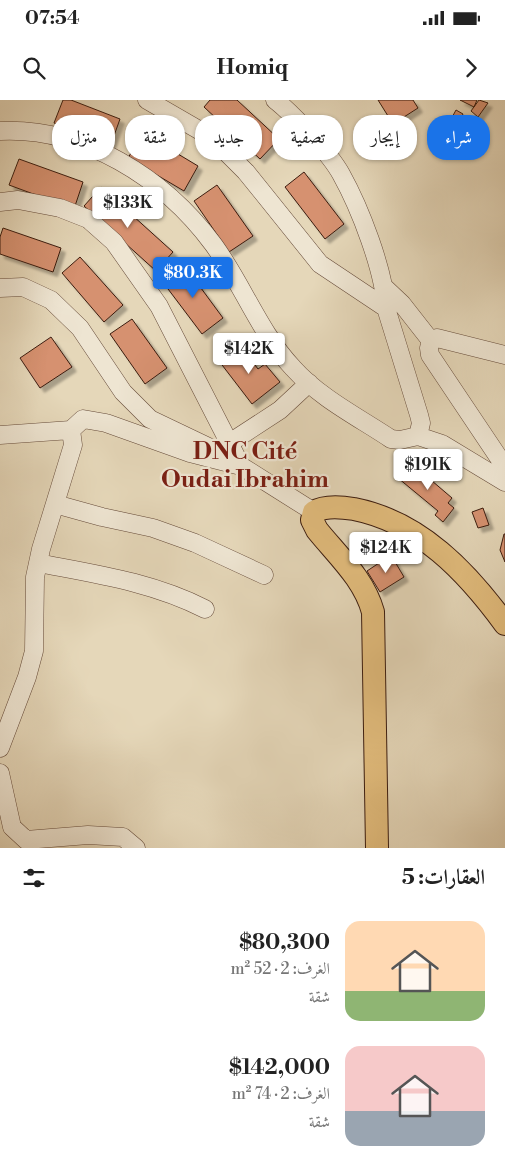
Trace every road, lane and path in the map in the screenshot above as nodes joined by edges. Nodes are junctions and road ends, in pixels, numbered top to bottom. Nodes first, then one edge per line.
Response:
1 (148, 100) edge
2 (275, 100) edge
3 (0, 132) edge
4 (0, 202) edge
5 (0, 288) edge
6 (385, 288) junction
7 (386, 308) junction
8 (432, 341) junction
9 (505, 355) edge
10 (309, 383) junction
11 (71, 430) junction
12 (0, 435) edge
13 (418, 436) junction
14 (231, 442) junction
15 (241, 466) junction
16 (505, 467) edge
17 (505, 482) edge
18 (55, 504) junction
19 (314, 512) junction
20 (38, 563) junction
21 (264, 575) dead end
22 (204, 609) dead end
23 (505, 624) edge
24 (0, 748) edge
25 (0, 773) edge
26 (86, 841) edge
27 (136, 848) edge
28 (377, 848) edge

1 - 7 street
2 - 6 street
3 - 10 street
4 - 14 street
5 - 15 street
6 - 7 street
6 - 8 street
7 - 13 street
8 - 9 street
8 - 16 street
10 - 13 street
10 - 14 street
11 - 12 street
11 - 15 street
11 - 18 street
13 - 17 street
14 - 15 street
15 - 19 street
18 - 20 street
18 - 21 street
19 - 23 main road
19 - 28 main road
20 - 22 street
20 - 24 street
25 - 26 street
26 - 27 street

